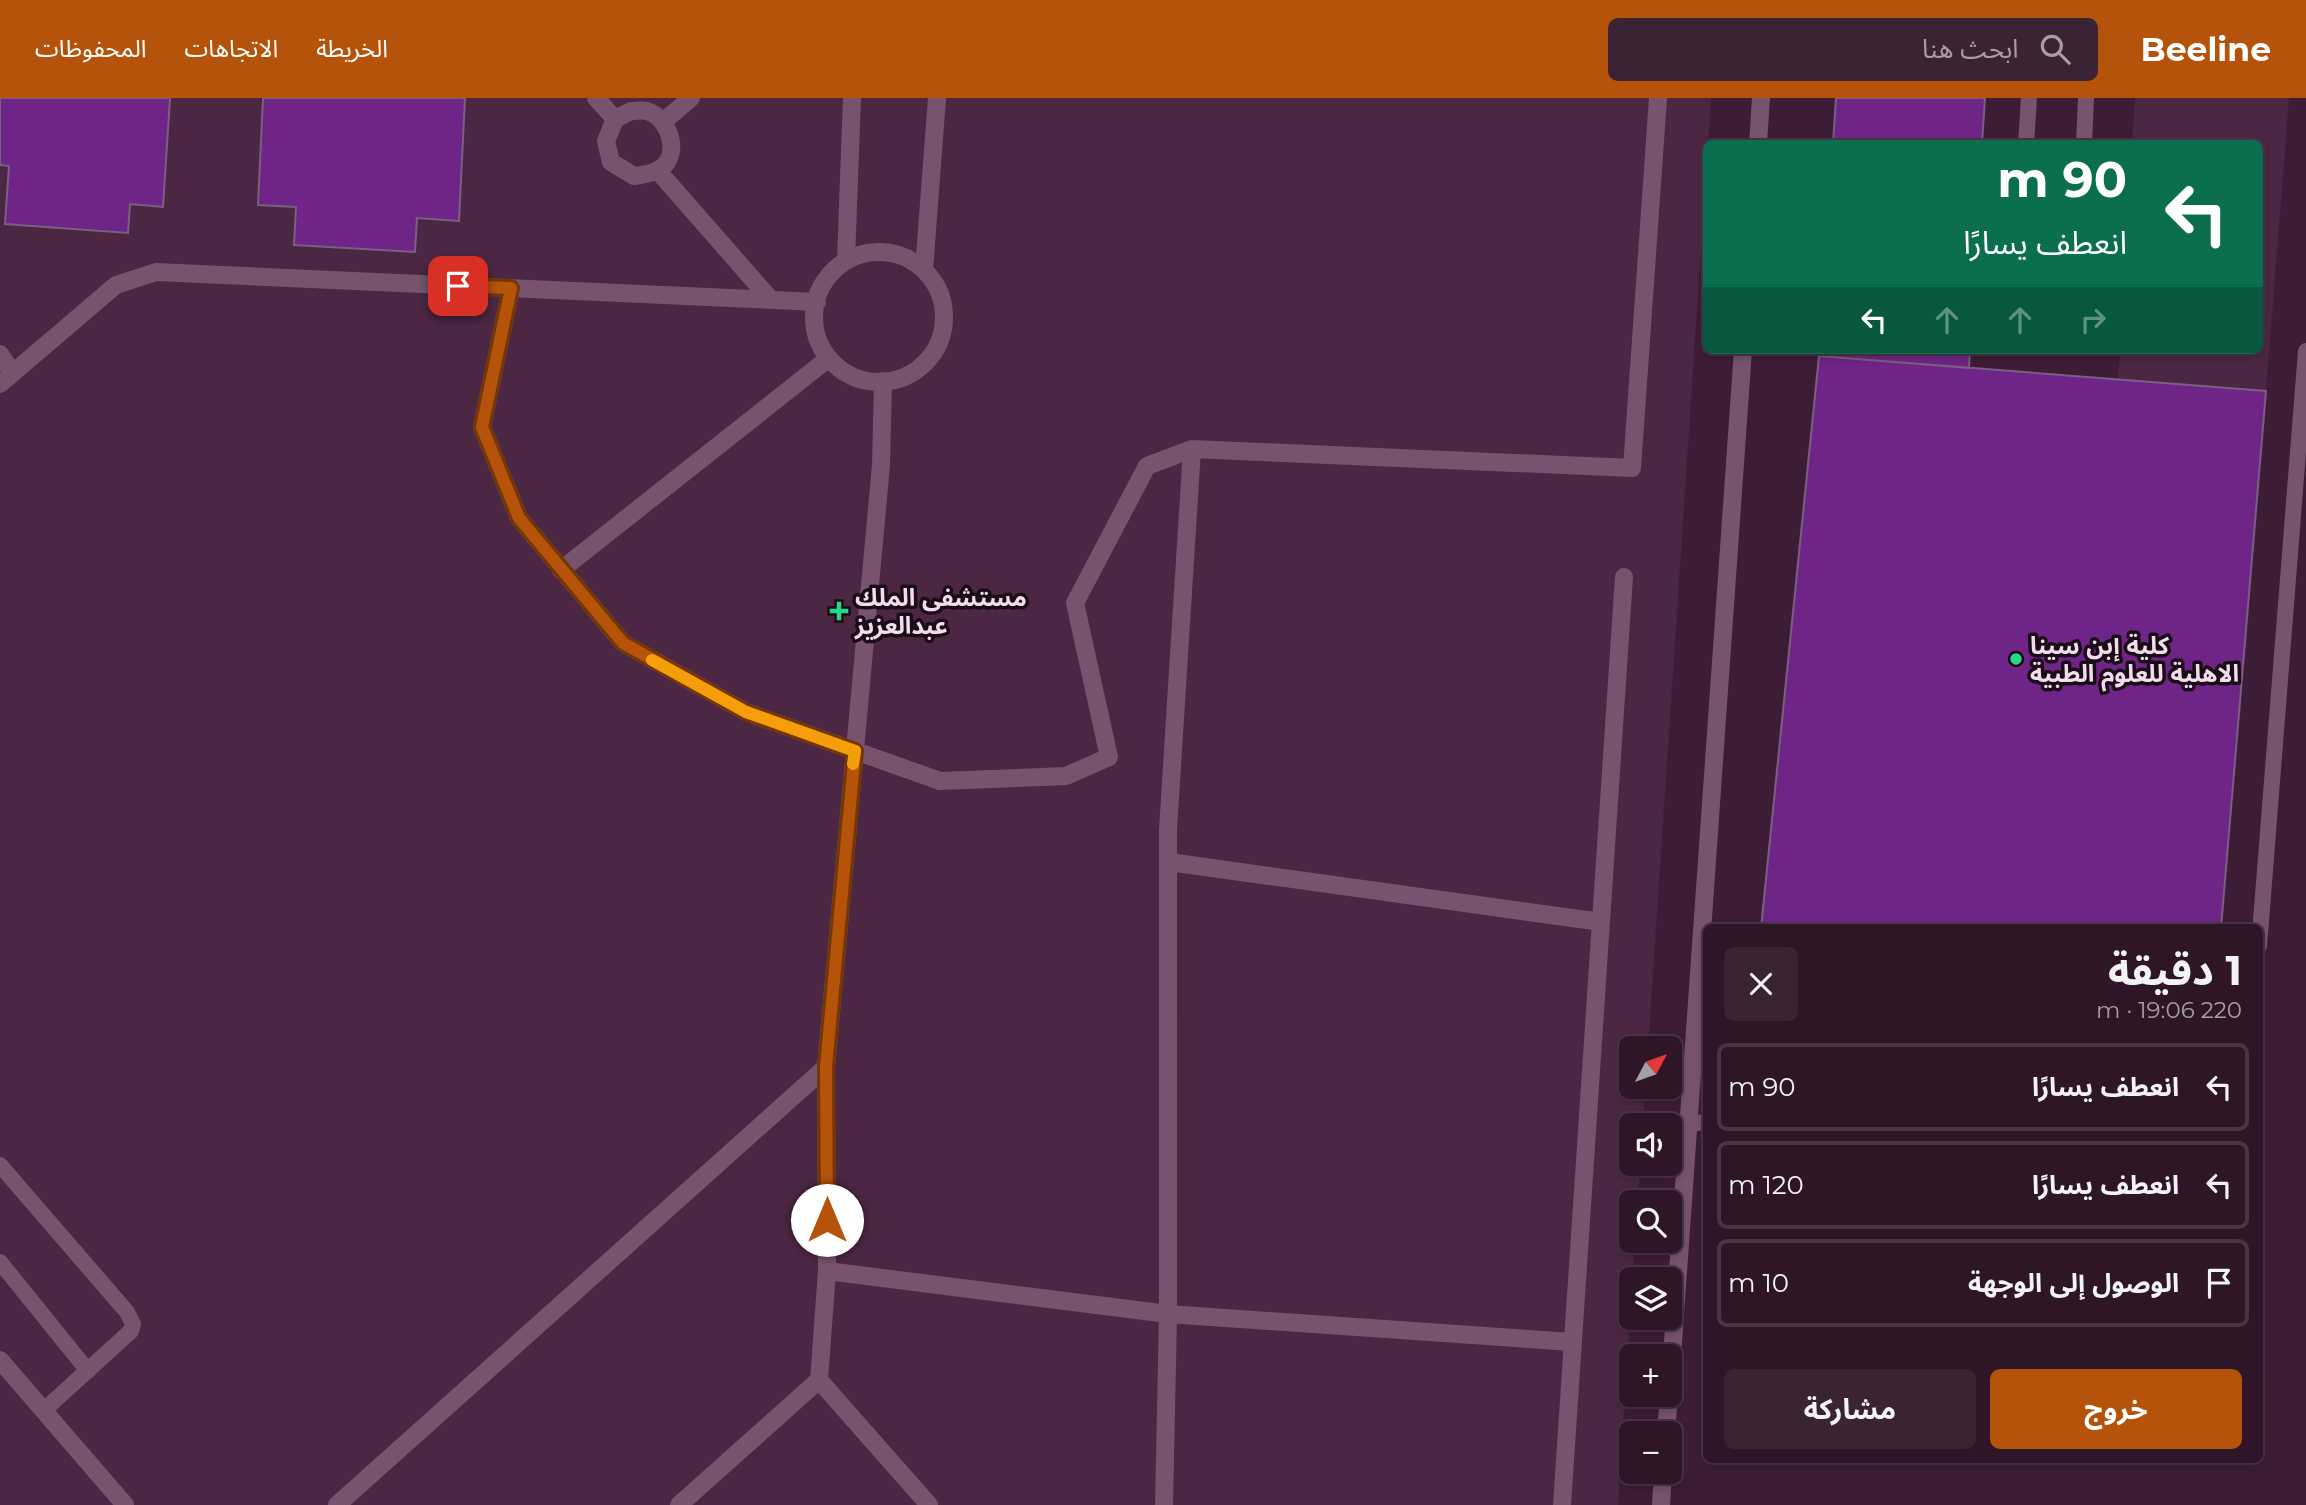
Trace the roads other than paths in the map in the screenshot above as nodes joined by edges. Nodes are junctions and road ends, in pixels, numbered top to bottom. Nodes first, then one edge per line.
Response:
1 (596, 98) edge
2 (691, 98) edge
3 (852, 98) edge
4 (937, 98) edge
5 (1658, 98) edge
6 (1761, 98) edge
7 (2029, 98) edge
8 (2086, 98) edge
9 (615, 119) junction
10 (664, 121) junction
11 (1758, 140) edge
12 (2026, 140) edge
13 (2084, 140) edge
14 (658, 171) junction
15 (846, 260) junction
16 (924, 270) junction
17 (511, 288) junction
18 (771, 300) junction
19 (817, 302) junction
20 (2306, 351) edge
21 (0, 354) edge
22 (1743, 354) edge
23 (829, 358) junction
24 (7, 379) edge
25 (883, 381) junction
26 (1192, 449) junction
27 (561, 570) junction
28 (1624, 577) dead end
29 (855, 751) junction
30 (1169, 862) junction
31 (1601, 922) junction
32 (2261, 924) edge
33 (826, 1067) junction
34 (1703, 1122) edge
35 (1688, 1124) junction
36 (0, 1165) edge
37 (0, 1262) edge
38 (827, 1271) junction
39 (1168, 1314) junction
40 (1572, 1342) junction
41 (1673, 1344) edge
42 (0, 1360) edge
43 (88, 1371) junction
44 (819, 1380) junction
45 (43, 1411) junction
46 (1662, 1484) edge
47 (125, 1505) edge
48 (337, 1505) edge
49 (679, 1505) edge
50 (929, 1505) edge
51 (1164, 1505) edge
52 (1562, 1505) edge
53 (1661, 1505) edge

1 - 9 street
2 - 10 street
3 - 15 street
4 - 16 street
5 - 26 street
6 - 11 street
7 - 12 lane
8 - 13 lane
9 - 10 street
9 - 14 street
10 - 14 street
14 - 18 street
15 - 16 street
15 - 19 street
16 - 25 street
17 - 18 street
17 - 24 street
17 - 27 street
18 - 19 street
19 - 23 street
20 - 32 lane
21 - 24 street
22 - 35 street
23 - 25 street
23 - 27 street
25 - 29 street
26 - 29 street
26 - 30 street
27 - 29 street
28 - 31 street
29 - 33 street
30 - 31 street
30 - 39 street
31 - 40 street
33 - 38 street
33 - 48 street
34 - 35 lane
35 - 41 street
36 - 43 lane
37 - 43 lane
38 - 39 street
38 - 44 street
39 - 40 street
39 - 51 street
40 - 52 street
42 - 45 street
43 - 45 lane
44 - 49 street
44 - 50 street
45 - 47 street
46 - 53 street

